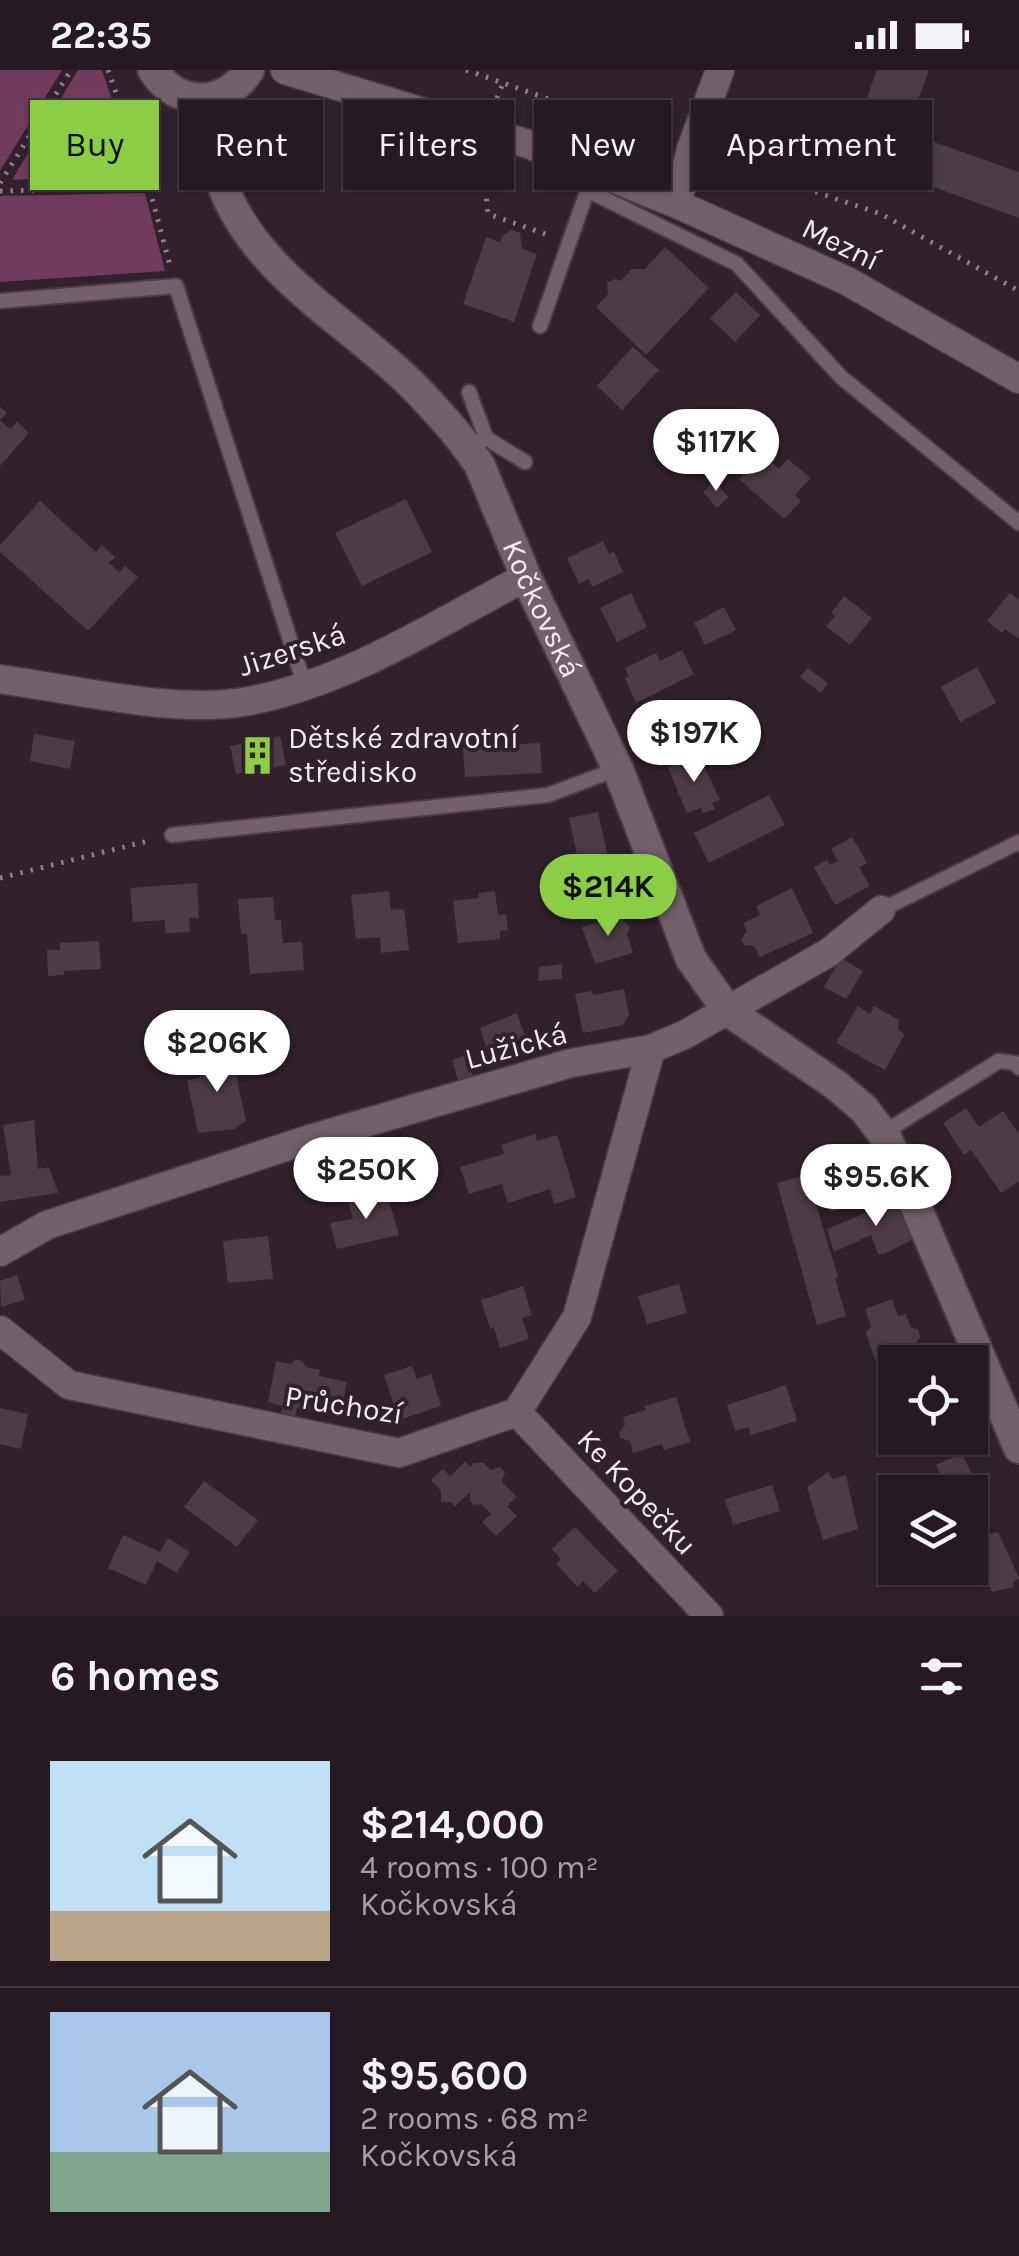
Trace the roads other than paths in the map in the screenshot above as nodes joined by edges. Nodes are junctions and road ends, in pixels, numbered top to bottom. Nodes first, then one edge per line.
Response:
1 (153, 70) edge
2 (249, 70) edge
3 (285, 70) edge
4 (720, 70) edge
5 (206, 99) junction
6 (534, 154) edge
7 (587, 190) edge
8 (608, 190) edge
9 (626, 190) edge
10 (677, 204) junction
11 (0, 301) edge
12 (540, 326) dead end
13 (1019, 378) edge
14 (469, 392) dead end
15 (478, 444) junction
16 (525, 462) dead end
17 (1019, 523) edge
18 (526, 577) junction
19 (0, 679) edge
20 (306, 686) junction
21 (618, 768) junction
22 (172, 835) road end
23 (1019, 842) edge
24 (882, 910) joint
25 (728, 1010) junction
26 (651, 1049) junction
27 (1019, 1068) edge
28 (883, 1134) junction
29 (0, 1252) edge
30 (0, 1330) edge
31 (517, 1412) junction
32 (1019, 1448) edge
33 (710, 1616) edge

1 - 5 street
2 - 5 street
3 - 6 street, Mezní
4 - 10 street
5 - 15 street, Kočkovská
7 - 12 lane
8 - 17 lane
9 - 10 street, Mezní
10 - 13 street, Mezní
11 - 20 lane
14 - 15 lane
15 - 16 lane
15 - 18 street, Kočkovská
18 - 20 street, Jizerská
18 - 21 street, Kočkovská
19 - 20 street, Jizerská
21 - 22 lane
21 - 25 street, Kočkovská
23 - 24 lane, Lužická
24 - 25 street, Lužická
25 - 26 street, Lužická
25 - 28 street, Kočkovská
26 - 29 street, Lužická
26 - 31 street
27 - 28 lane
28 - 32 street, Kočkovská
30 - 31 street, Průchozí
31 - 33 street, Ke Kopečku

